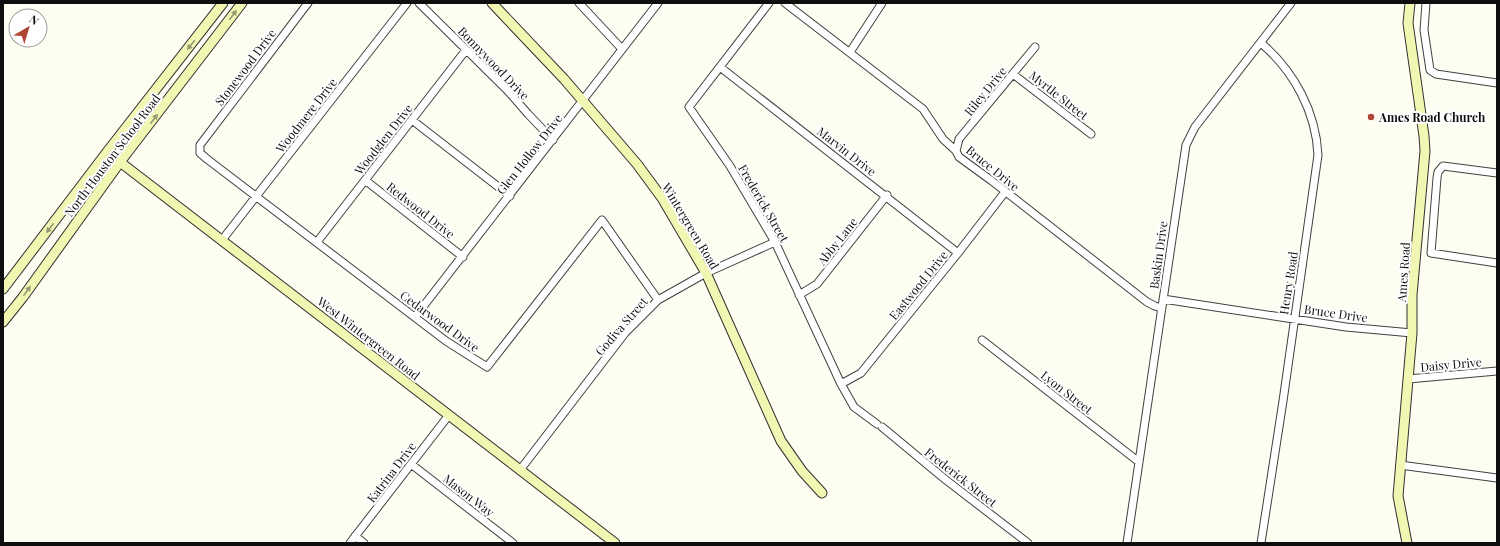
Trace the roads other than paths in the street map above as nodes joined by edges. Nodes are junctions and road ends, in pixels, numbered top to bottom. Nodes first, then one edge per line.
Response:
1 (223, 3) edge
2 (242, 3) edge
3 (308, 3) edge
4 (407, 3) edge
5 (419, 3) edge
6 (492, 3) edge
7 (578, 3) edge
8 (658, 3) edge
9 (768, 3) edge
10 (785, 3) edge
11 (882, 3) edge
12 (1291, 3) edge
13 (1410, 3) edge
14 (1426, 3) edge
15 (1261, 43) junction
16 (1035, 47) dead end
17 (622, 49) junction
18 (466, 50) junction
19 (850, 52) junction
20 (720, 67) junction
21 (1013, 74) junction
22 (1497, 83) edge
23 (583, 101) junction
24 (412, 120) junction
25 (1091, 134) dead end
26 (553, 140) junction
27 (200, 145) joint
28 (956, 151) junction
29 (107, 152) junction
30 (120, 162) junction
31 (1497, 173) edge
32 (365, 180) junction
33 (1005, 192) junction
34 (510, 196) junction
35 (886, 196) junction
36 (256, 197) junction
37 (222, 240) junction
38 (317, 242) junction
39 (775, 242) junction
40 (958, 253) junction
41 (463, 257) junction
42 (1497, 263) edge
43 (706, 273) junction
44 (3, 289) edge
45 (799, 295) junction
46 (658, 300) junction
47 (1163, 300) junction
48 (1161, 308) junction
49 (415, 317) junction
50 (1294, 319) junction
51 (3, 322) edge
52 (1412, 333) junction
53 (982, 340) dead end
54 (1497, 371) edge
55 (1408, 379) junction
56 (841, 384) junction
57 (448, 415) junction
58 (1139, 462) junction
59 (411, 464) junction
60 (1400, 465) junction
61 (520, 470) junction
62 (1497, 478) edge
63 (822, 492) dead end
64 (356, 536) junction
65 (350, 543) edge
66 (364, 543) edge
67 (513, 543) edge
68 (615, 543) edge
69 (1028, 543) edge
70 (1127, 543) edge
71 (1262, 543) edge
72 (1407, 543) edge

1 -> 29 main road, North Houston School Road
30 -> 2 main road, North Houston School Road
3 - 27 street, Stonewood Drive
4 - 36 street, Woodmere Drive
5 - 18 street, Bonnywood Drive
6 - 23 main road, Wintergreen Road
7 - 17 street
8 - 17 street, Glen Hollow Drive
9 - 20 street, Frederick Street
10 - 19 street, Bruce Drive
11 - 19 street
12 - 15 street, Baskin Drive
13 - 52 main road, Ames Road
14 - 22 street
15 - 47 street, Baskin Drive
15 - 50 street, Henry Road
16 - 21 street, Riley Drive
17 - 23 street, Glen Hollow Drive
18 - 24 street, Woodglen Drive
18 - 26 street, Bonnywood Drive
19 - 28 street, Bruce Drive
20 - 35 street, Marvin Drive
20 - 39 street, Frederick Street
21 - 25 street, Myrtle Street
21 - 28 street, Riley Drive
23 - 26 street, Glen Hollow Drive
23 - 43 main road, Wintergreen Road
24 - 32 street, Woodglen Drive
24 - 34 street
26 - 34 street, Glen Hollow Drive
27 - 36 street, Cedarwood Drive
28 - 33 street, Bruce Drive
29 - 30 main road, West Wintergreen Road
29 -> 44 main road, North Houston School Road
30 - 37 main road, West Wintergreen Road
51 -> 30 main road, North Houston School Road
31 - 42 street
32 - 38 street, Woodglen Drive
32 - 41 street, Redwood Drive
33 - 40 street, Eastwood Drive
33 - 48 street, Bruce Drive
34 - 41 street, Glen Hollow Drive
35 - 40 street, Marvin Drive
35 - 45 street, Abby Lane
36 - 37 street, Woodmere Drive
36 - 38 street, Cedarwood Drive
37 - 57 main road, West Wintergreen Road
38 - 49 street, Cedarwood Drive
39 - 43 street, Godiva Street
39 - 45 street, Frederick Street
40 - 56 street, Eastwood Drive
41 - 49 street, Glen Hollow Drive
43 - 46 street, Godiva Street
43 - 63 main road, Wintergreen Road
45 - 56 street, Frederick Street
46 - 49 street, Cedarwood Drive
46 - 61 street, Godiva Street
47 - 48 street, Baskin Drive
47 - 50 street, Bruce Drive
48 - 58 street, Baskin Drive
50 - 52 street, Bruce Drive
50 - 71 street, Henry Road
52 - 55 main road, Ames Road
53 - 58 street, Lyon Street
54 - 55 street, Daisy Drive
55 - 60 main road, Ames Road
56 - 69 street, Frederick Street
57 - 59 street, Katrina Drive
57 - 61 main road, West Wintergreen Road
58 - 70 street, Baskin Drive
59 - 64 street, Katrina Drive
59 - 67 street, Mason Way
60 - 62 street
60 - 72 main road, Ames Road
61 - 68 main road, West Wintergreen Road
64 - 65 street, Katrina Drive
64 - 66 street

